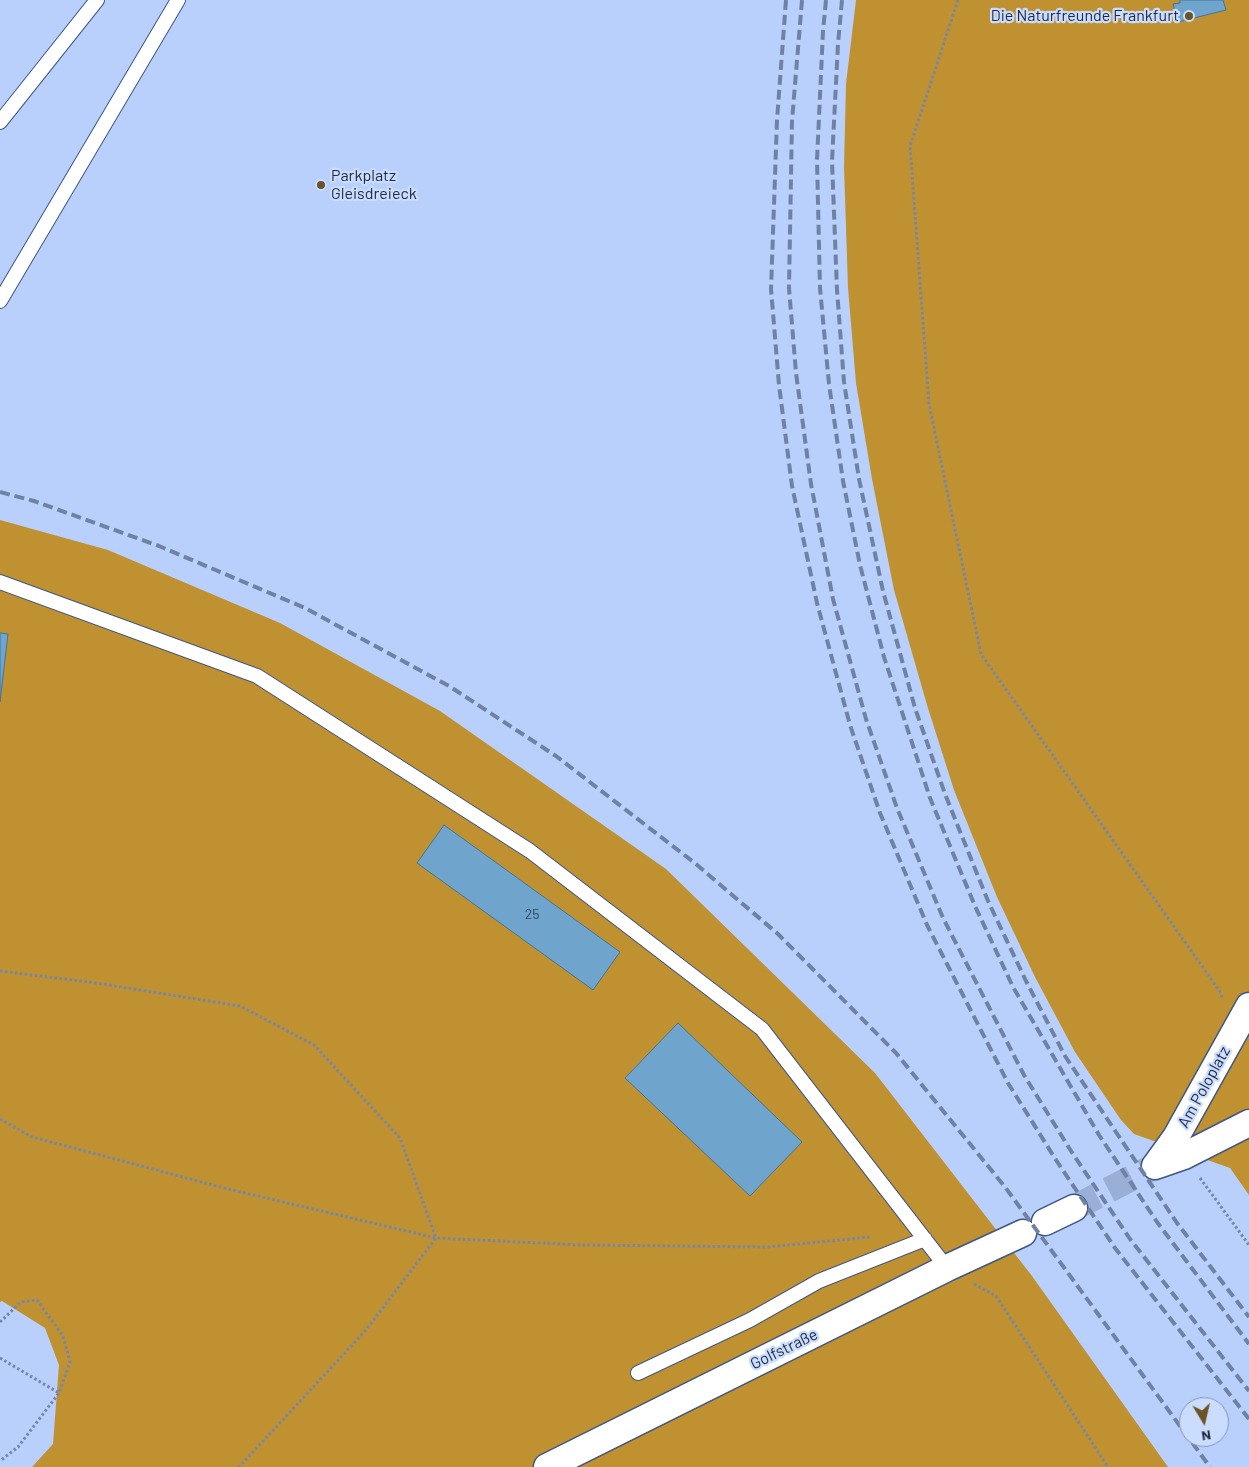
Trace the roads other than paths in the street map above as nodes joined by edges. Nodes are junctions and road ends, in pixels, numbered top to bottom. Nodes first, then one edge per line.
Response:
1 (97, 0) edge
2 (178, 0) edge
3 (0, 122) edge
4 (0, 301) edge
5 (0, 582) edge
6 (1249, 1006) edge
7 (1249, 1123) edge
8 (1074, 1208) tunnel mouth
9 (925, 1239) junction
10 (947, 1268) junction
11 (638, 1373) dead end
12 (547, 1467) edge

1 - 3 lane
2 - 4 lane
5 - 9 lane
6 - 7 street, Am Poloplatz
8 - 10 street, Golfstraße
9 - 10 lane
9 - 11 lane
10 - 12 street, Golfstraße

